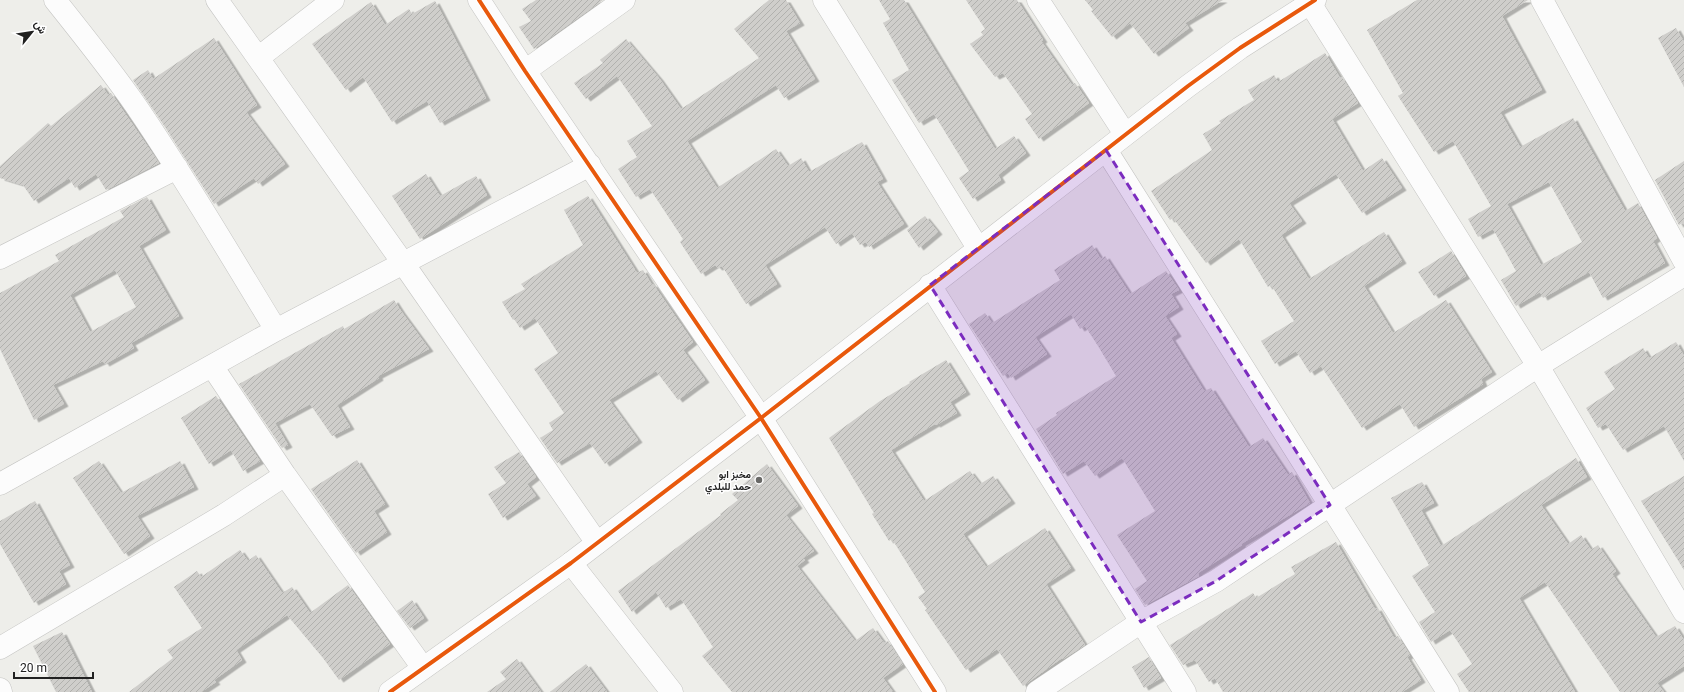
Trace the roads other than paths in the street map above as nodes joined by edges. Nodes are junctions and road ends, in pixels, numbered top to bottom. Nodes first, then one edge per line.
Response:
1 (55, 0) edge
2 (217, 0) edge
3 (333, 0) edge
4 (479, 0) edge
5 (624, 0) edge
6 (824, 0) edge
7 (1038, 0) edge
8 (1542, 0) edge
9 (1311, 1) edge
10 (258, 58) junction
11 (526, 71) junction
12 (1125, 134) junction
13 (1106, 150) junction
14 (590, 165) junction
15 (177, 168) junction
16 (978, 248) junction
17 (0, 258) edge
18 (1684, 261) edge
19 (403, 263) junction
20 (1684, 275) edge
21 (930, 285) junction
22 (276, 330) junction
23 (212, 366) junction
24 (1538, 366) junction
25 (761, 418) junction
26 (286, 475) junction
27 (0, 484) edge
28 (1330, 506) junction
29 (597, 543) junction
30 (571, 563) junction
31 (1684, 612) edge
32 (1141, 622) junction
33 (0, 648) edge
34 (423, 668) junction
35 (0, 689) edge
36 (1, 692) edge
37 (390, 692) edge
38 (672, 692) edge
39 (935, 692) edge
40 (1037, 692) edge
41 (1185, 692) edge
42 (1448, 692) edge

1 - 15 street
2 - 10 street
3 - 10 street
4 - 11 street
5 - 11 street
6 - 16 street
7 - 12 street
8 - 18 street
9 - 12 street
9 - 24 street
10 - 19 street
11 - 14 street
12 - 13 street
13 - 16 street
13 - 28 street
14 - 19 street
14 - 25 street
15 - 17 street
15 - 22 street
16 - 21 street
19 - 22 street
19 - 29 street
20 - 24 street
21 - 25 street
21 - 32 street
22 - 23 street
23 - 26 street
23 - 27 street
24 - 28 street
24 - 31 street
25 - 29 street
25 - 39 street
26 - 33 street
26 - 34 street
28 - 32 street
28 - 42 street
29 - 30 street
30 - 34 street
30 - 38 street
32 - 40 street
32 - 41 street
34 - 37 street
35 - 36 street

